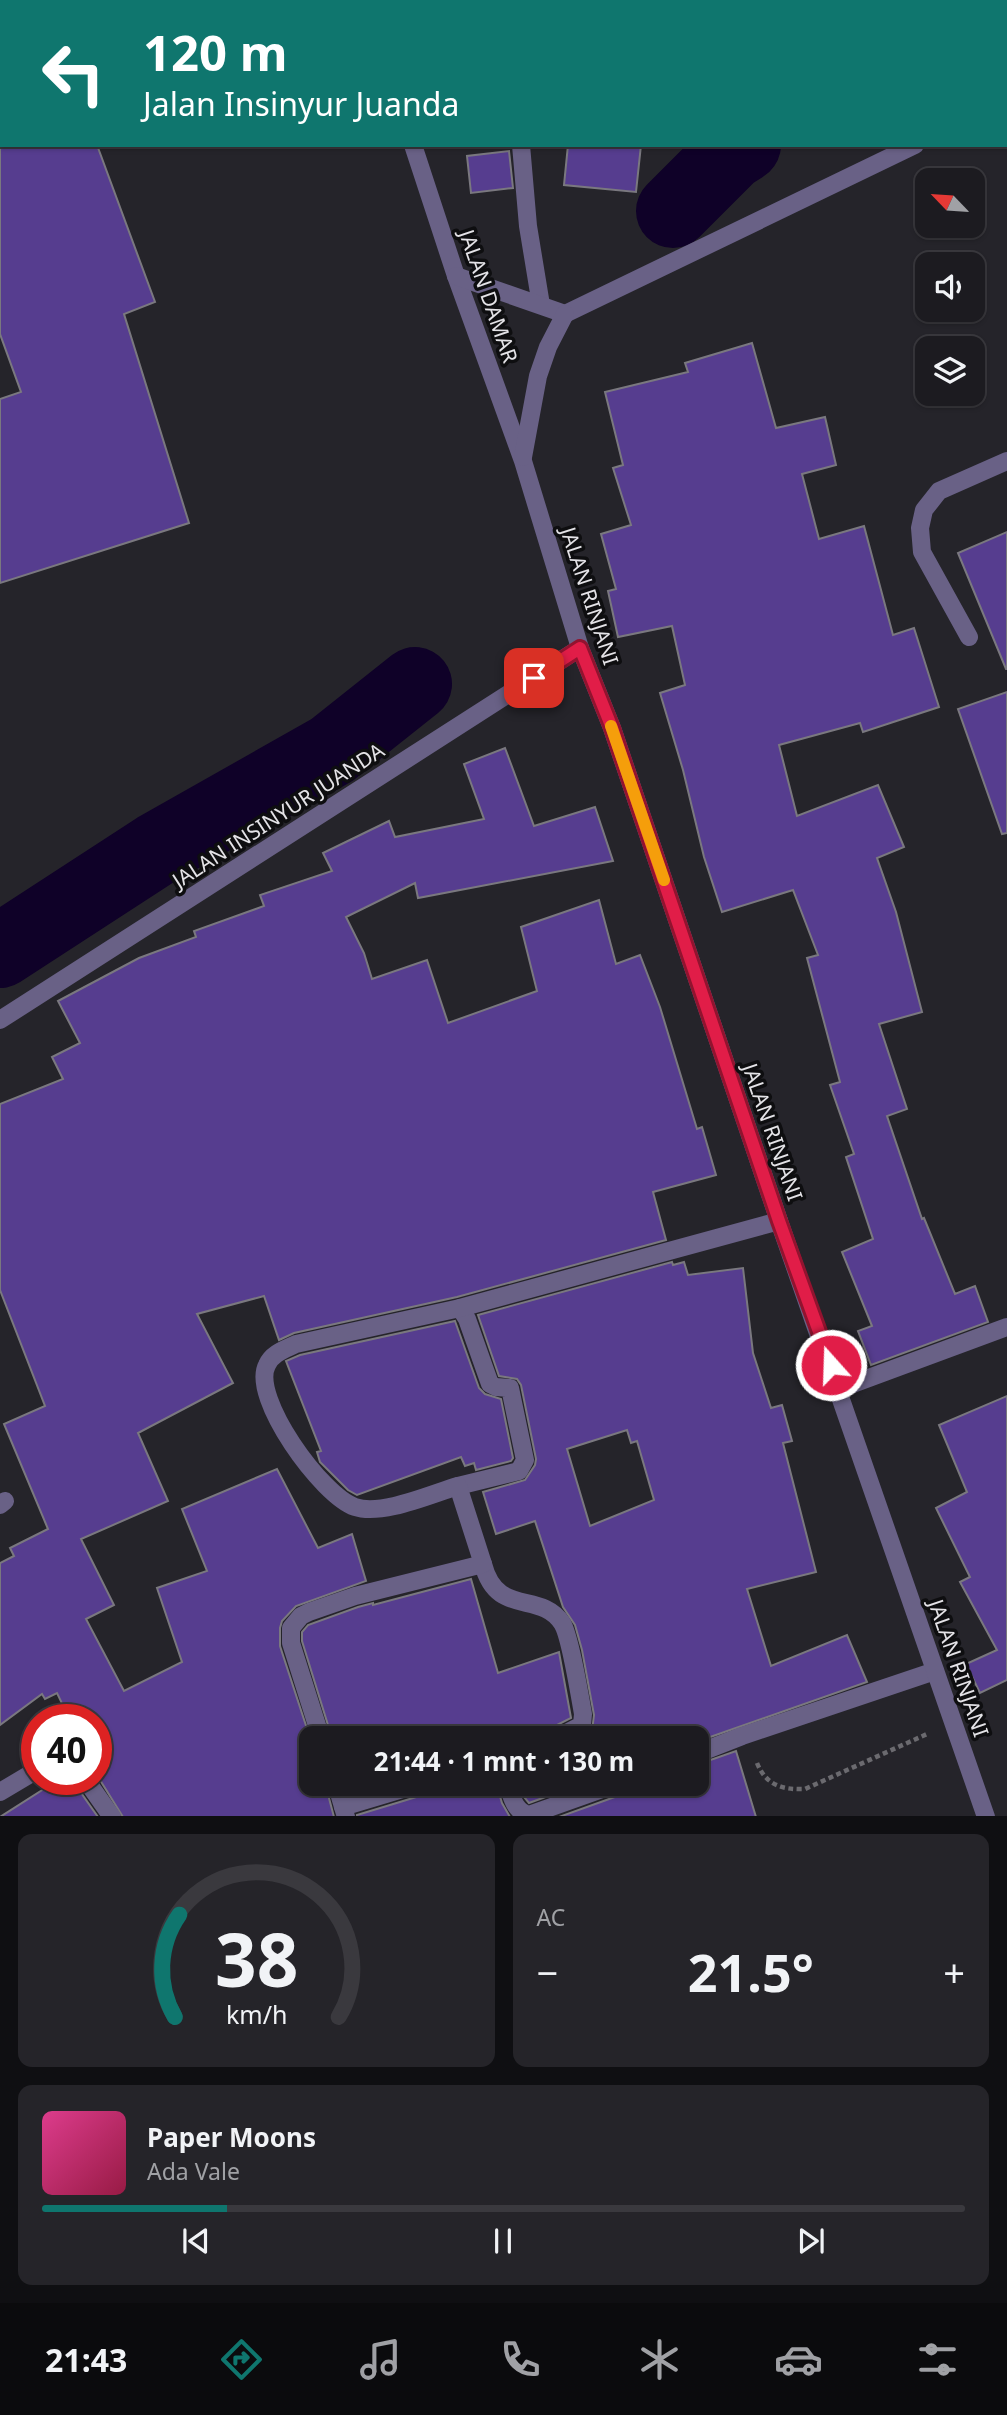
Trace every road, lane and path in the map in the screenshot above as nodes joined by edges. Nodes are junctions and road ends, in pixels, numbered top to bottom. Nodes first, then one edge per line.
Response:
1 (414, 147) edge
2 (521, 147) edge
3 (911, 147) edge
4 (456, 276) junction
5 (541, 305) junction
6 (565, 314) junction
7 (523, 461) junction
8 (1007, 461) edge
9 (970, 637) dead end
10 (580, 648) junction
11 (0, 1020) edge
12 (779, 1221) junction
13 (460, 1308) junction
14 (1007, 1328) edge
15 (839, 1389) junction
16 (458, 1486) junction
17 (483, 1564) junction
18 (935, 1671) junction
19 (953, 1722) junction
20 (317, 1726) edge
21 (582, 1726) edge
22 (742, 1736) junction
23 (709, 1749) edge
24 (21, 1780) edge
25 (0, 1792) edge
26 (97, 1795) edge
27 (388, 1796) edge
28 (512, 1796) edge
29 (582, 1796) edge
30 (345, 1812) edge
31 (112, 1816) edge
32 (986, 1816) edge

1 - 4 street, JALAN DAMAR
2 - 5 street
3 - 6 street
4 - 5 street
4 - 7 street, JALAN DAMAR
5 - 6 street
6 - 7 street
7 - 10 street, JALAN RINJANI
8 - 9 street
10 - 11 street, JALAN INSINYUR JUANDA
10 - 12 street, JALAN RINJANI
12 - 13 street
12 - 15 street, JALAN RINJANI
13 - 16 street
13 - 16 street
14 - 15 street
15 - 18 street, JALAN RINJANI
16 - 17 street
17 - 20 street
17 - 21 street
18 - 19 street, JALAN RINJANI
18 - 22 street
19 - 22 path
19 - 32 street, JALAN RINJANI
22 - 23 street
24 - 25 street
26 - 31 street
27 - 30 street
28 - 29 street

